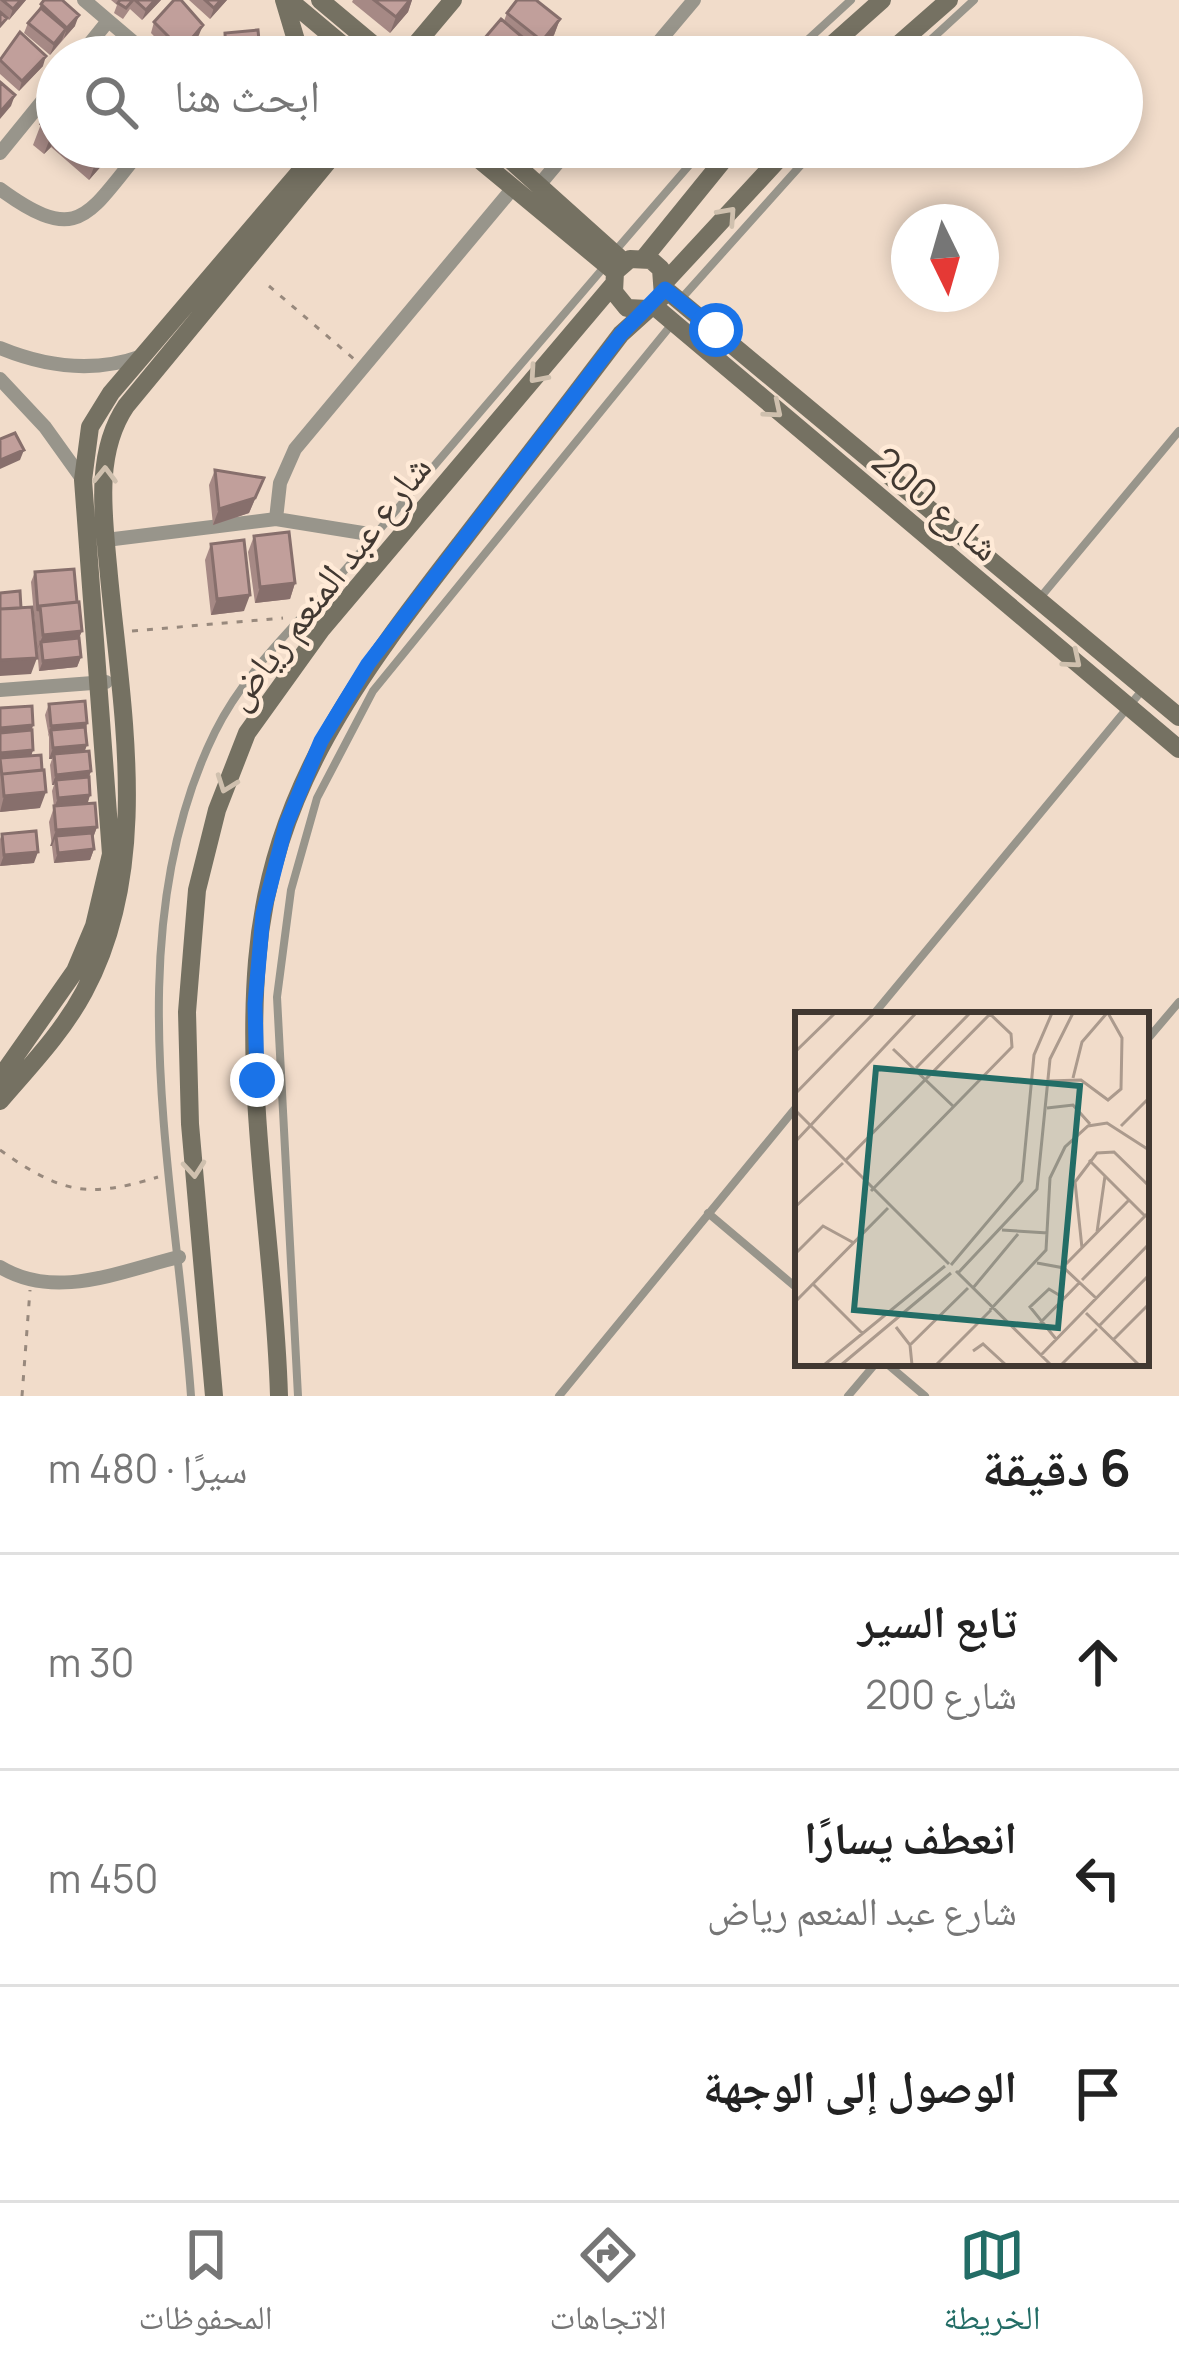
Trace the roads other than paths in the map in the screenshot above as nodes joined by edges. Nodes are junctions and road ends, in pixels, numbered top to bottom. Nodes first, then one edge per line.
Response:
1 (84, 0) edge
2 (286, 0) edge
3 (320, 0) edge
4 (453, 0) edge
5 (694, 0) edge
6 (850, 0) edge
7 (882, 0) edge
8 (949, 0) edge
9 (974, 0) edge
10 (108, 21) junction
11 (96, 36) edge
12 (126, 36) edge
13 (296, 36) edge
14 (331, 36) edge
15 (363, 36) edge
16 (423, 36) edge
17 (664, 36) edge
18 (811, 36) edge
19 (842, 36) edge
20 (908, 36) edge
21 (935, 36) edge
22 (36, 109) edge
23 (0, 153) edge
24 (126, 168) edge
25 (302, 168) edge
26 (321, 168) edge
27 (489, 168) edge
28 (521, 168) edge
29 (553, 168) edge
30 (690, 168) edge
31 (714, 168) edge
32 (772, 168) edge
33 (795, 168) edge
34 (540, 184) junction
35 (513, 188) junction
36 (0, 189) edge
37 (619, 266) junction
38 (662, 297) junction
39 (672, 324) junction
40 (0, 348) edge
41 (153, 359) junction
42 (0, 379) edge
43 (1179, 430) edge
44 (83, 480) junction
45 (276, 519) junction
46 (376, 535) junction
47 (106, 540) junction
48 (1038, 600) junction
49 (109, 682) junction
50 (1144, 688) junction
51 (0, 690) edge
52 (1129, 707) junction
53 (1179, 718) edge
54 (1179, 749) edge
55 (1179, 1002) edge
56 (875, 1012) edge
57 (1149, 1037) edge
58 (0, 1078) edge
59 (0, 1102) edge
60 (795, 1109) edge
61 (708, 1214) junction
62 (179, 1257) junction
63 (0, 1267) edge
64 (795, 1286) edge
65 (873, 1366) edge
66 (890, 1366) edge
67 (191, 1396) edge
68 (214, 1396) edge
69 (279, 1396) edge
70 (298, 1396) edge
71 (559, 1396) edge
72 (848, 1396) edge
73 (926, 1396) edge

1 - 10 street
2 - 13 street
2 - 14 street
3 - 15 street
4 - 16 street
5 - 17 street
6 - 18 lane
7 - 19 street
8 - 20 street
9 - 21 lane
10 - 11 street
10 - 12 street
22 - 23 street
24 - 36 street
25 - 41 street
26 - 41 street
27 - 35 street
28 - 34 street
29 - 34 street
30 - 37 lane
31 - 37 street, شارع عبد المنعم رياض
38 -> 32 street
33 - 38 lane
34 - 37 street
35 - 37 street
35 - 45 street
37 - 38 street
37 - 38 street
37 - 46 lane
37 -> 68 street, شارع عبد المنعم رياض
38 - 39 street, شارع 200
38 - 48 street, شارع 200
38 - 69 street
39 -> 52 street, شارع 200
39 - 70 lane
40 - 41 street
41 - 44 street
47 -> 41 street
42 - 44 street
43 - 48 lane
44 - 49 street
45 - 46 street
45 - 47 street
46 - 62 lane
47 - 49 street
48 - 50 street, شارع 200
49 - 51 street
49 - 58 street
49 - 59 street
50 - 52 lane
50 - 53 street, شارع 200
52 - 54 street, شارع 200
52 - 56 lane
55 - 57 lane
60 - 61 lane
61 - 64 lane
61 - 71 lane
62 - 63 street
62 - 67 lane
65 - 72 lane
66 - 73 lane

